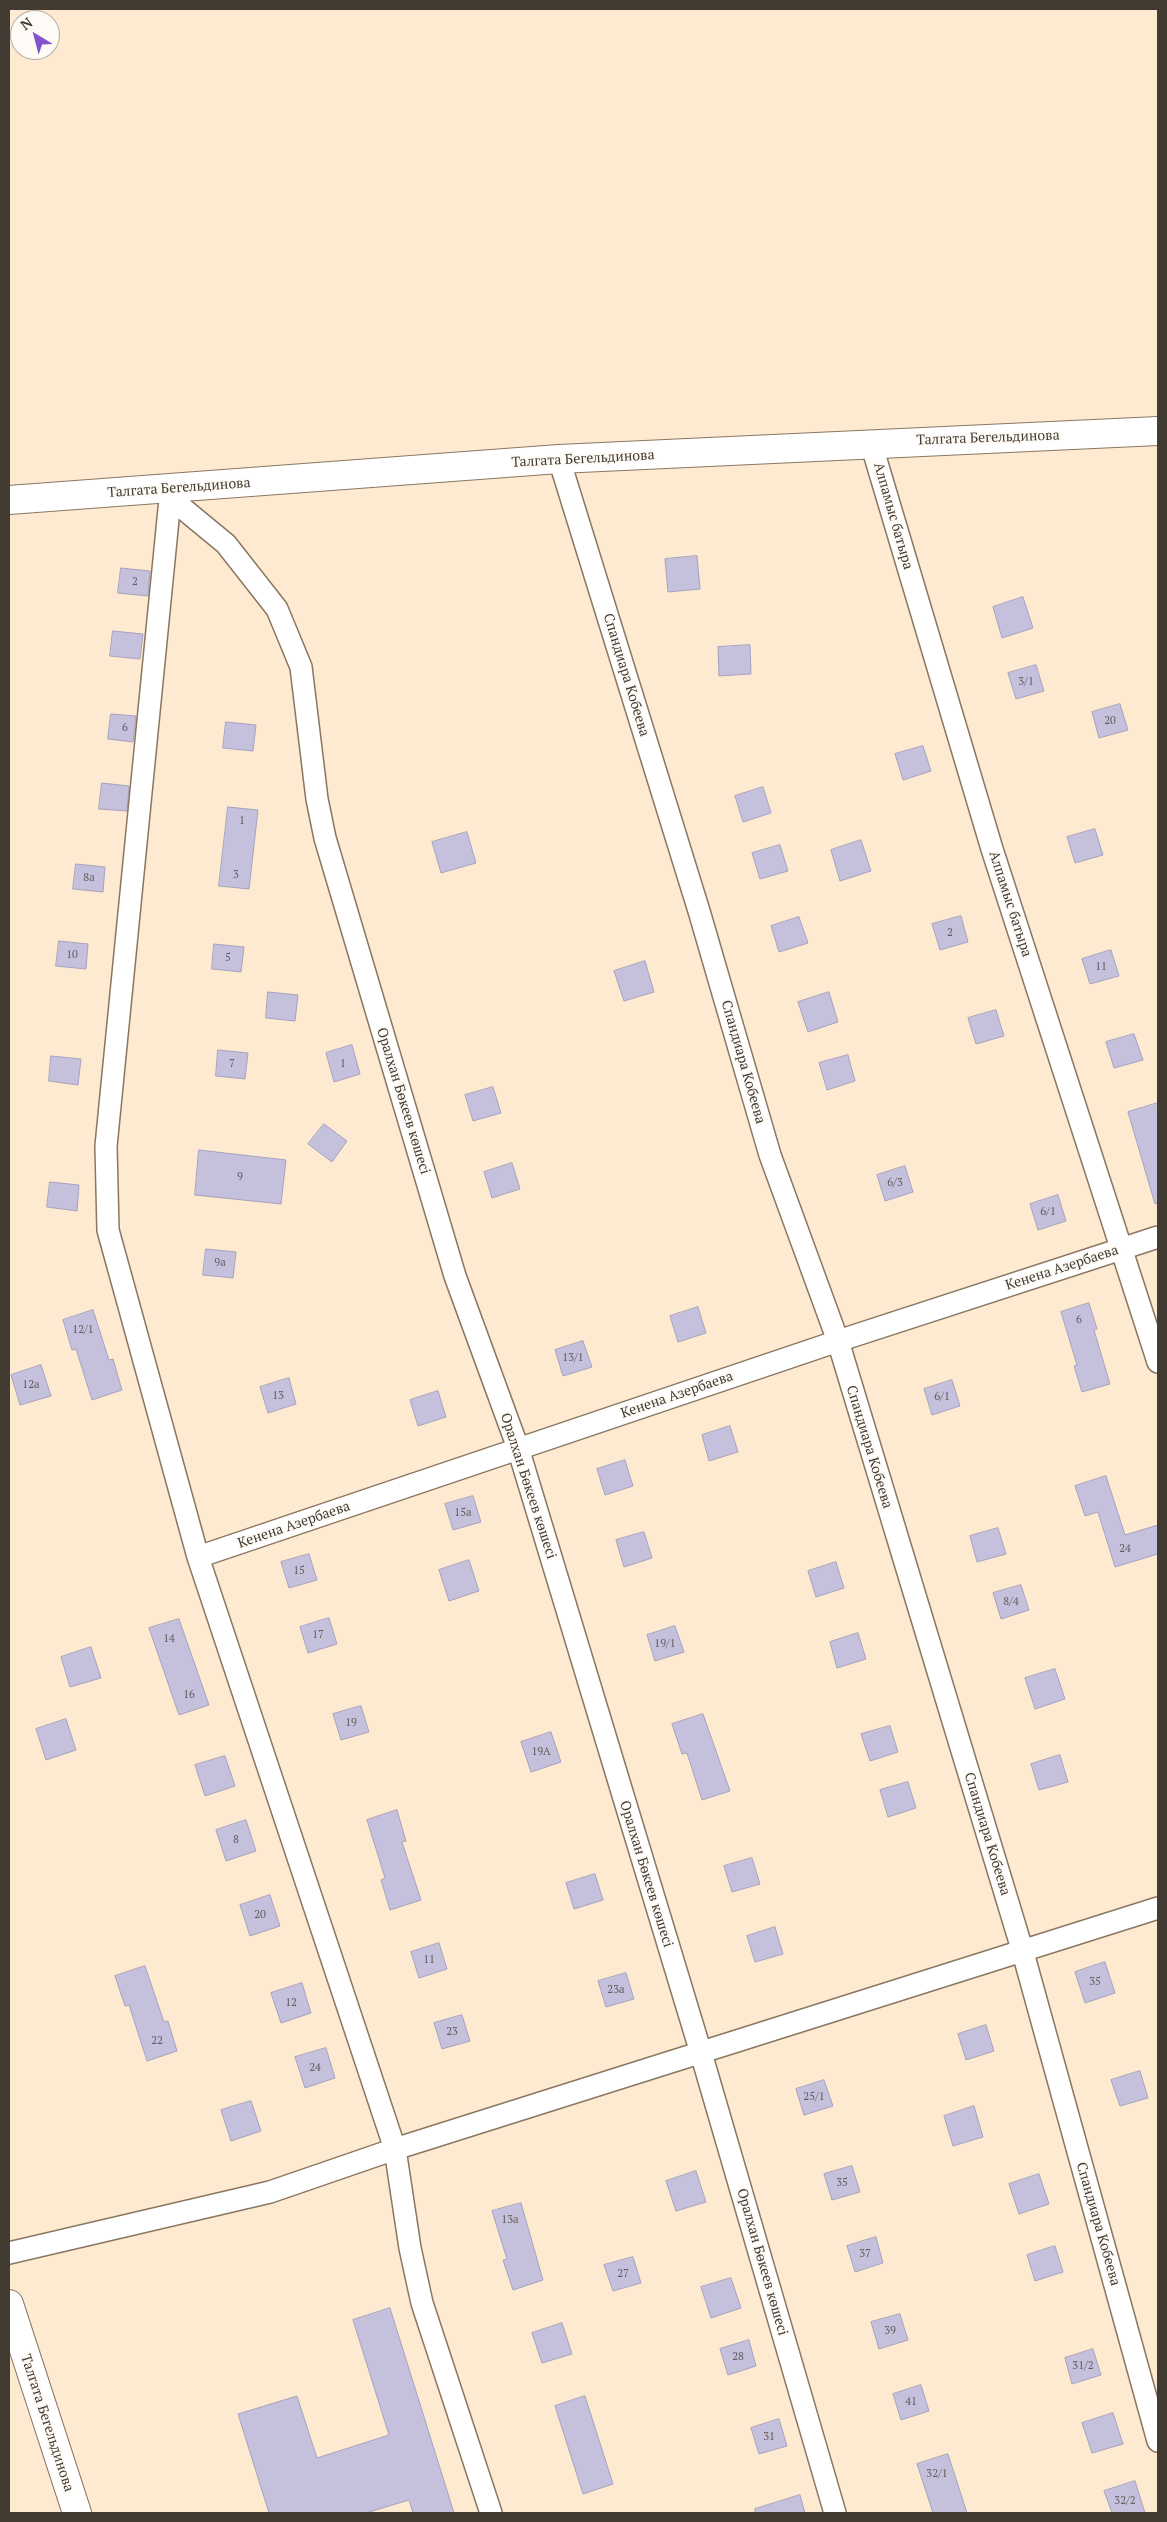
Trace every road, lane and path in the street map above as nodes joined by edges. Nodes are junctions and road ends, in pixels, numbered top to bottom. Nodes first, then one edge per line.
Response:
1 (1158, 431) edge
2 (871, 443) junction
3 (559, 459) junction
4 (170, 493) junction
5 (9, 500) edge
6 (1158, 1238) edge
7 (1122, 1249) junction
8 (838, 1341) junction
9 (1158, 1362) edge
10 (518, 1448) junction
11 (198, 1557) junction
12 (1158, 1908) edge
13 (1022, 1950) junction
14 (700, 2053) junction
15 (396, 2149) junction
16 (9, 2253) edge
17 (10, 2312) edge
18 (1158, 2441) edge
19 (77, 2513) edge
20 (492, 2513) edge
21 (835, 2513) edge

1 - 2 street, Талгата Бегельдинова
2 - 3 street, Талгата Бегельдинова
2 - 7 street, Алпамыс батыра
3 - 4 street, Талгата Бегельдинова
3 - 8 street, Спандиара Кобеева
4 - 5 street, Талгата Бегельдинова
4 - 10 street, Оралхан Бөкеев көшесі
4 - 11 street
6 - 7 street, Кенена Азербаева
7 - 8 street, Кенена Азербаева
7 - 9 street, Алпамыс батыра
8 - 10 street, Кенена Азербаева
8 - 13 street, Спандиара Кобеева
10 - 11 street, Кенена Азербаева
10 - 14 street, Оралхан Бөкеев көшесі
11 - 15 street
12 - 13 street
13 - 14 street
13 - 18 street, Спандиара Кобеева
14 - 15 street
14 - 21 street, Оралхан Бөкеев көшесі
15 - 16 street
15 - 20 street
17 - 19 street, Талгата Бегельдинова

